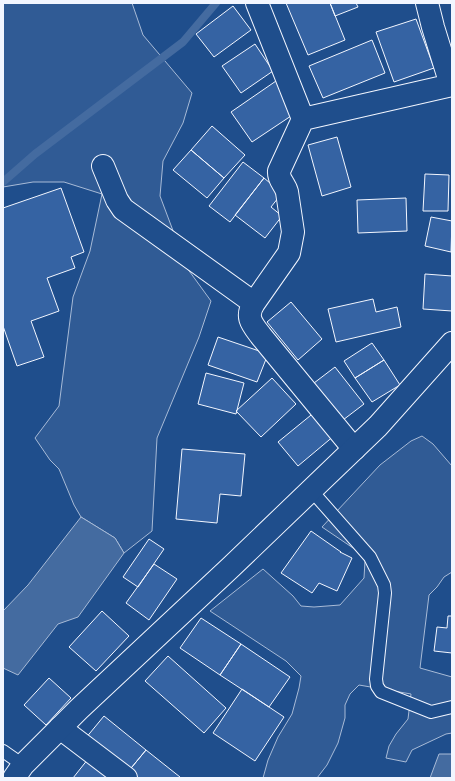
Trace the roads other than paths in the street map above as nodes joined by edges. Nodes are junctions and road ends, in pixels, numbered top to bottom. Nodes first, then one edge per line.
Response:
1 (258, 3) edge
2 (427, 3) edge
3 (451, 85) edge
4 (304, 119) junction
5 (103, 166) dead end
6 (254, 303) junction
7 (450, 347) edge
8 (354, 449) junction
9 (311, 490) junction
10 (452, 707) edge
11 (60, 728) junction
12 (3, 751) edge
13 (19, 772) edge
14 (126, 778) edge

1 - 4 street
2 - 3 street
3 - 4 street
4 - 6 street
5 - 6 street
6 - 8 street
7 - 8 street
8 - 9 street
9 - 10 lane
9 - 11 street
11 - 13 street
11 - 14 street
12 - 13 lane

